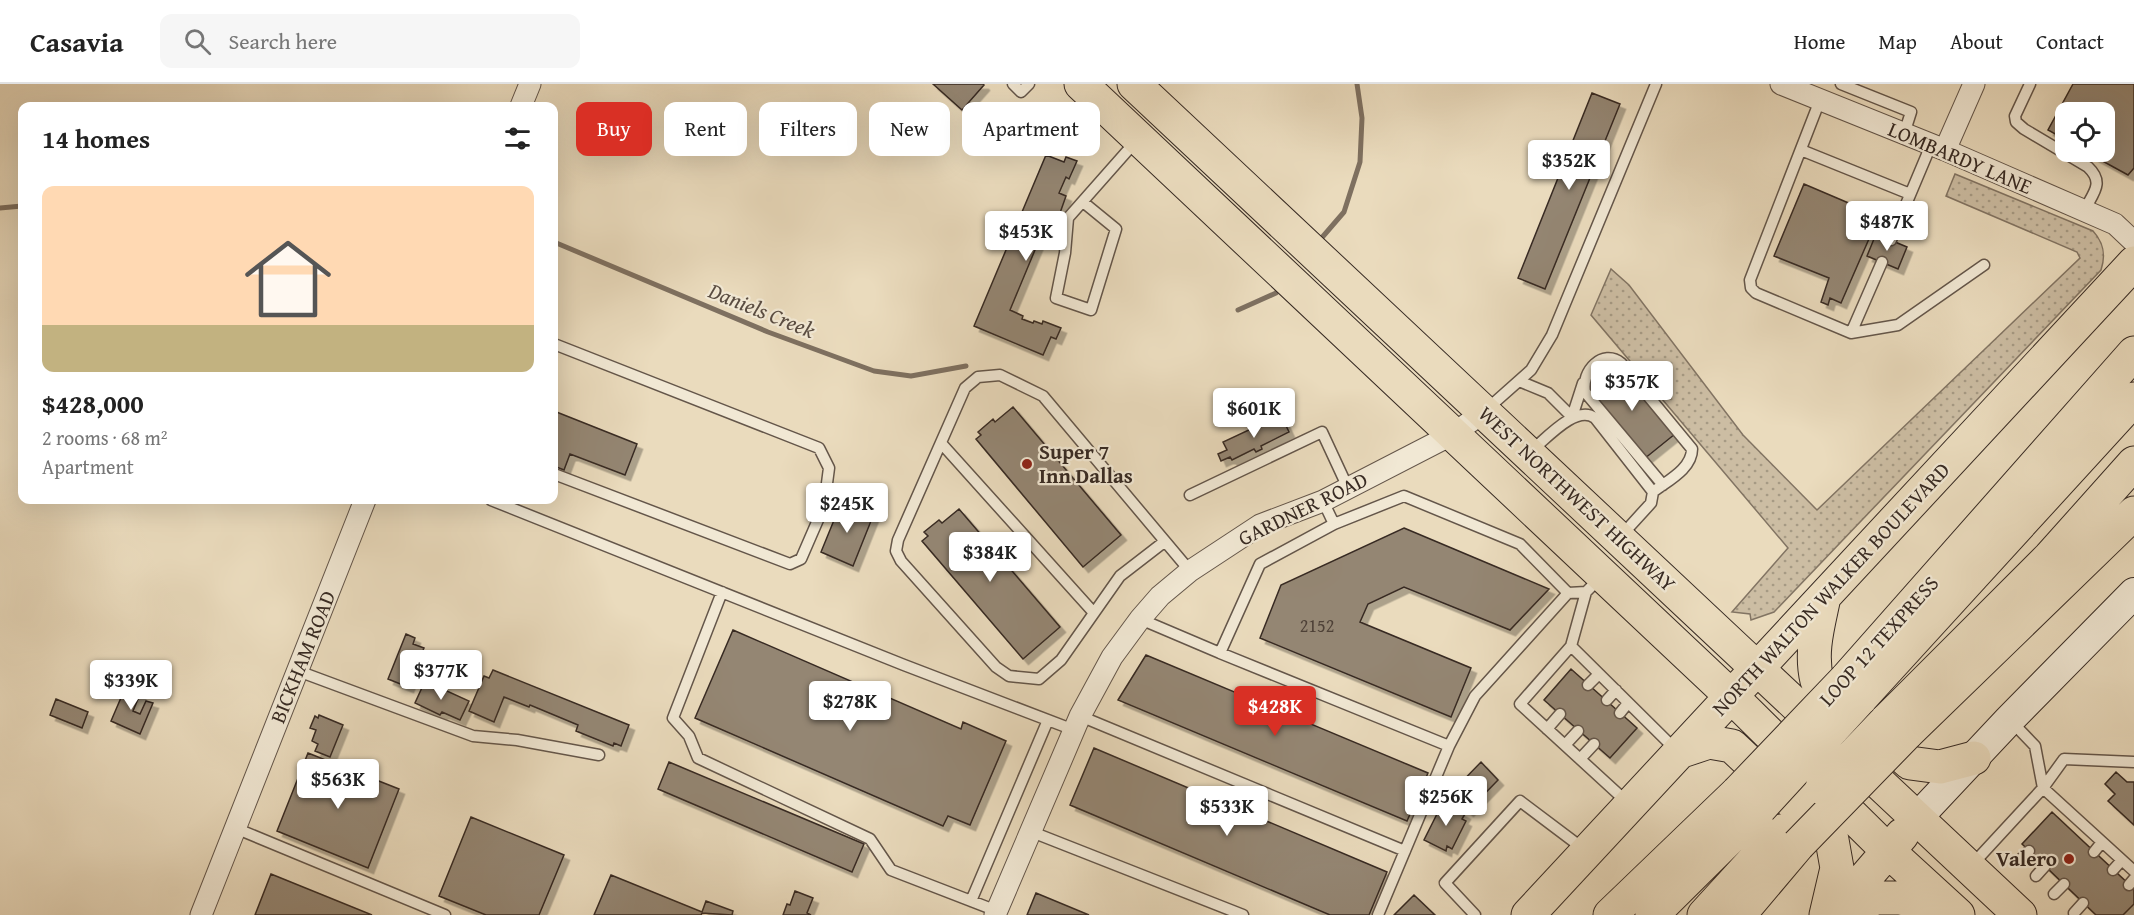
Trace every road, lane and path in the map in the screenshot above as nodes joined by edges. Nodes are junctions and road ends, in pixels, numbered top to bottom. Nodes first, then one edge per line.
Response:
1 (530, 84) edge
2 (1013, 84) edge
3 (1029, 84) edge
4 (1081, 84) edge
5 (1134, 84) edge
6 (1656, 84) edge
7 (1840, 84) edge
8 (1974, 84) edge
9 (2030, 84) edge
10 (1787, 85) edge
11 (1820, 100) junction
12 (523, 102) edge
13 (1904, 134) junction
14 (1138, 138) junction
15 (1938, 148) junction
16 (1801, 150) junction
17 (1910, 194) junction
18 (1083, 202) junction
19 (2084, 211) junction
20 (1891, 240) dead end
21 (2134, 242) edge
22 (1882, 262) dead end
23 (2134, 263) edge
24 (1984, 265) dead end
25 (1851, 333) junction
26 (558, 346) edge
27 (2134, 353) edge
28 (1520, 381) junction
29 (1583, 383) junction
30 (2134, 399) edge
31 (1484, 412) junction
32 (1572, 417) junction
33 (1453, 435) junction
34 (941, 443) junction
35 (1528, 454) junction
36 (2134, 463) edge
37 (558, 476) edge
38 (1662, 485) junction
39 (1348, 488) junction
40 (1653, 492) junction
41 (1190, 495) dead end
42 (2134, 495) edge
43 (1323, 501) junction
44 (363, 504) edge
45 (501, 504) edge
46 (2134, 513) edge
47 (1334, 524) junction
48 (1619, 538) junction
49 (1164, 542) junction
50 (2050, 557) junction
51 (1190, 571) junction
52 (1594, 584) junction
53 (722, 592) junction
54 (1568, 593) junction
55 (2134, 593) edge
56 (1824, 597) junction
57 (1094, 613) junction
58 (1140, 619) junction
59 (1571, 646) junction
60 (1220, 653) junction
61 (1757, 667) junction
62 (297, 671) junction
63 (1599, 674) junction
64 (1588, 685) dead end
65 (1852, 689) junction
66 (1616, 690) junction
67 (1731, 696) junction
68 (1606, 700) dead end
69 (1628, 703) junction
70 (1620, 713) dead end
71 (1560, 714) dead end
72 (1048, 720) junction
73 (2009, 720) junction
74 (1077, 723) junction
75 (1896, 728) junction
76 (1547, 729) junction
77 (1578, 730) dead end
78 (1594, 744) dead end
79 (1564, 745) junction
80 (1449, 746) junction
81 (1679, 752) junction
82 (599, 755) dead end
83 (1974, 758) junction
84 (1580, 759) junction
85 (2134, 762) edge
86 (2043, 788) junction
87 (1630, 805) junction
88 (1917, 818) junction
89 (1769, 819) junction
90 (2083, 824) junction
91 (236, 828) junction
92 (1032, 832) junction
93 (2075, 833) dead end
94 (2102, 842) junction
95 (1405, 850) junction
96 (1888, 851) junction
97 (2029, 851) dead end
98 (1588, 852) junction
99 (2094, 852) dead end
100 (2020, 860) dead end
101 (2122, 860) junction
102 (1970, 866) junction
103 (2045, 866) dead end
104 (2113, 870) dead end
105 (2134, 871) edge
106 (2036, 876) dead end
107 (2064, 884) dead end
108 (2054, 894) dead end
109 (971, 901) junction
110 (2083, 903) dead end
111 (1954, 912) edge
112 (996, 913) edge
113 (2074, 913) dead end
114 (201, 915) edge
115 (446, 915) edge
116 (1243, 915) edge
117 (1378, 915) edge
118 (1475, 915) edge
119 (1528, 915) edge
120 (1610, 915) edge
121 (1652, 915) edge
122 (1704, 915) edge
123 (1739, 915) edge
124 (1826, 915) edge
125 (1834, 915) edge
126 (2020, 915) edge

1 - 12 street
2 - 3 lane
4 - 14 main road, WEST NORTHWEST HIGHWAY
5 - 31 main road, WEST NORTHWEST HIGHWAY
6 - 28 lane
7 - 13 lane
8 - 15 street
9 - 19 lane
10 - 11 street, LOMBARDY LANE
11 - 13 street, LOMBARDY LANE
11 - 16 lane
13 - 15 street, LOMBARDY LANE
14 - 18 lane
14 - 33 main road, WEST NORTHWEST HIGHWAY
15 - 17 lane
15 - 19 street, LOMBARDY LANE
16 - 17 lane
16 - 25 lane
17 - 20 lane
18 - 18 lane
19 - 21 street, LOMBARDY LANE
22 - 25 lane
23 - 56 main road, NORTH WALTON WALKER BOULEVARD
24 - 25 lane
26 - 37 lane
27 - 65 main road, LOOP 12 TEXPRESS
28 - 31 lane
28 - 32 lane
29 - 32 lane
29 - 38 lane
29 - 38 lane
30 - 65 main road
31 - 33 street, GARDNER ROAD
31 - 35 main road, WEST NORTHWEST HIGHWAY
32 - 35 lane
32 - 40 lane
33 - 39 street, GARDNER ROAD
33 - 52 main road, WEST NORTHWEST HIGHWAY
34 - 49 lane
34 - 57 lane
34 - 57 lane
35 - 48 main road, WEST NORTHWEST HIGHWAY
36 - 50 main road
38 - 40 lane
39 - 41 lane
39 - 43 street, GARDNER ROAD
40 - 48 lane
42 - 50 main road
43 - 47 lane
43 - 51 street, GARDNER ROAD
44 - 62 street, BICKHAM ROAD
45 - 53 lane
46 - 75 main road
47 - 54 lane
47 - 60 lane
48 - 61 main road, WEST NORTHWEST HIGHWAY
49 - 51 lane
49 - 57 lane
50 - 75 main road
51 - 58 street, GARDNER ROAD
52 - 54 lane
52 - 59 lane
52 - 67 main road, WEST NORTHWEST HIGHWAY
53 - 72 lane
53 - 109 lane
54 - 80 lane
55 - 73 street
56 - 61 main road, NORTH WALTON WALKER BOULEVARD
56 - 83 main road
58 - 60 lane
58 - 74 street, GARDNER ROAD
59 - 63 lane
59 - 76 lane
60 - 80 lane
61 - 67 main road, NORTH WALTON WALKER BOULEVARD
61 - 88 main road, WEST NORTHWEST HIGHWAY
62 - 82 lane
62 - 91 street, BICKHAM ROAD
63 - 64 lane
63 - 66 lane
65 - 89 main road, bridge
66 - 68 lane
66 - 69 lane
67 - 81 main road, NORTH WALTON WALKER BOULEVARD
67 - 96 main road, WEST NORTHWEST HIGHWAY
69 - 70 lane
69 - 81 lane
71 - 76 lane
72 - 74 lane
72 - 109 lane
73 - 83 street
73 - 86 lane
74 - 92 street, GARDNER ROAD
74 - 95 lane
75 - 89 main road, bridge
76 - 79 lane
77 - 79 lane
78 - 84 lane
79 - 84 lane
80 - 95 lane
81 - 87 main road, NORTH WALTON WALKER BOULEVARD
81 - 124 main road
83 - 88 street
84 - 87 lane
85 - 86 lane
86 - 90 lane
86 - 102 lane
87 - 98 main road, NORTH WALTON WALKER BOULEVARD
88 - 96 main road
88 - 102 main road, WEST NORTHWEST HIGHWAY
89 - 120 main road
89 - 121 main road
89 - 122 main road
89 - 123 main road
90 - 93 lane
90 - 94 lane
91 - 114 street, BICKHAM ROAD
91 - 115 lane
92 - 112 street, GARDNER ROAD
92 - 116 lane
94 - 99 lane
94 - 101 lane
95 - 117 lane
96 - 111 main road, WEST NORTHWEST HIGHWAY
96 - 125 main road
97 - 100 lane
98 - 118 lane
98 - 119 main road, NORTH WALTON WALKER BOULEVARD
101 - 104 lane
101 - 105 lane
102 - 126 main road, WEST NORTHWEST HIGHWAY
103 - 106 lane
107 - 108 lane
109 - 112 lane
110 - 113 lane
111 - 125 main road

